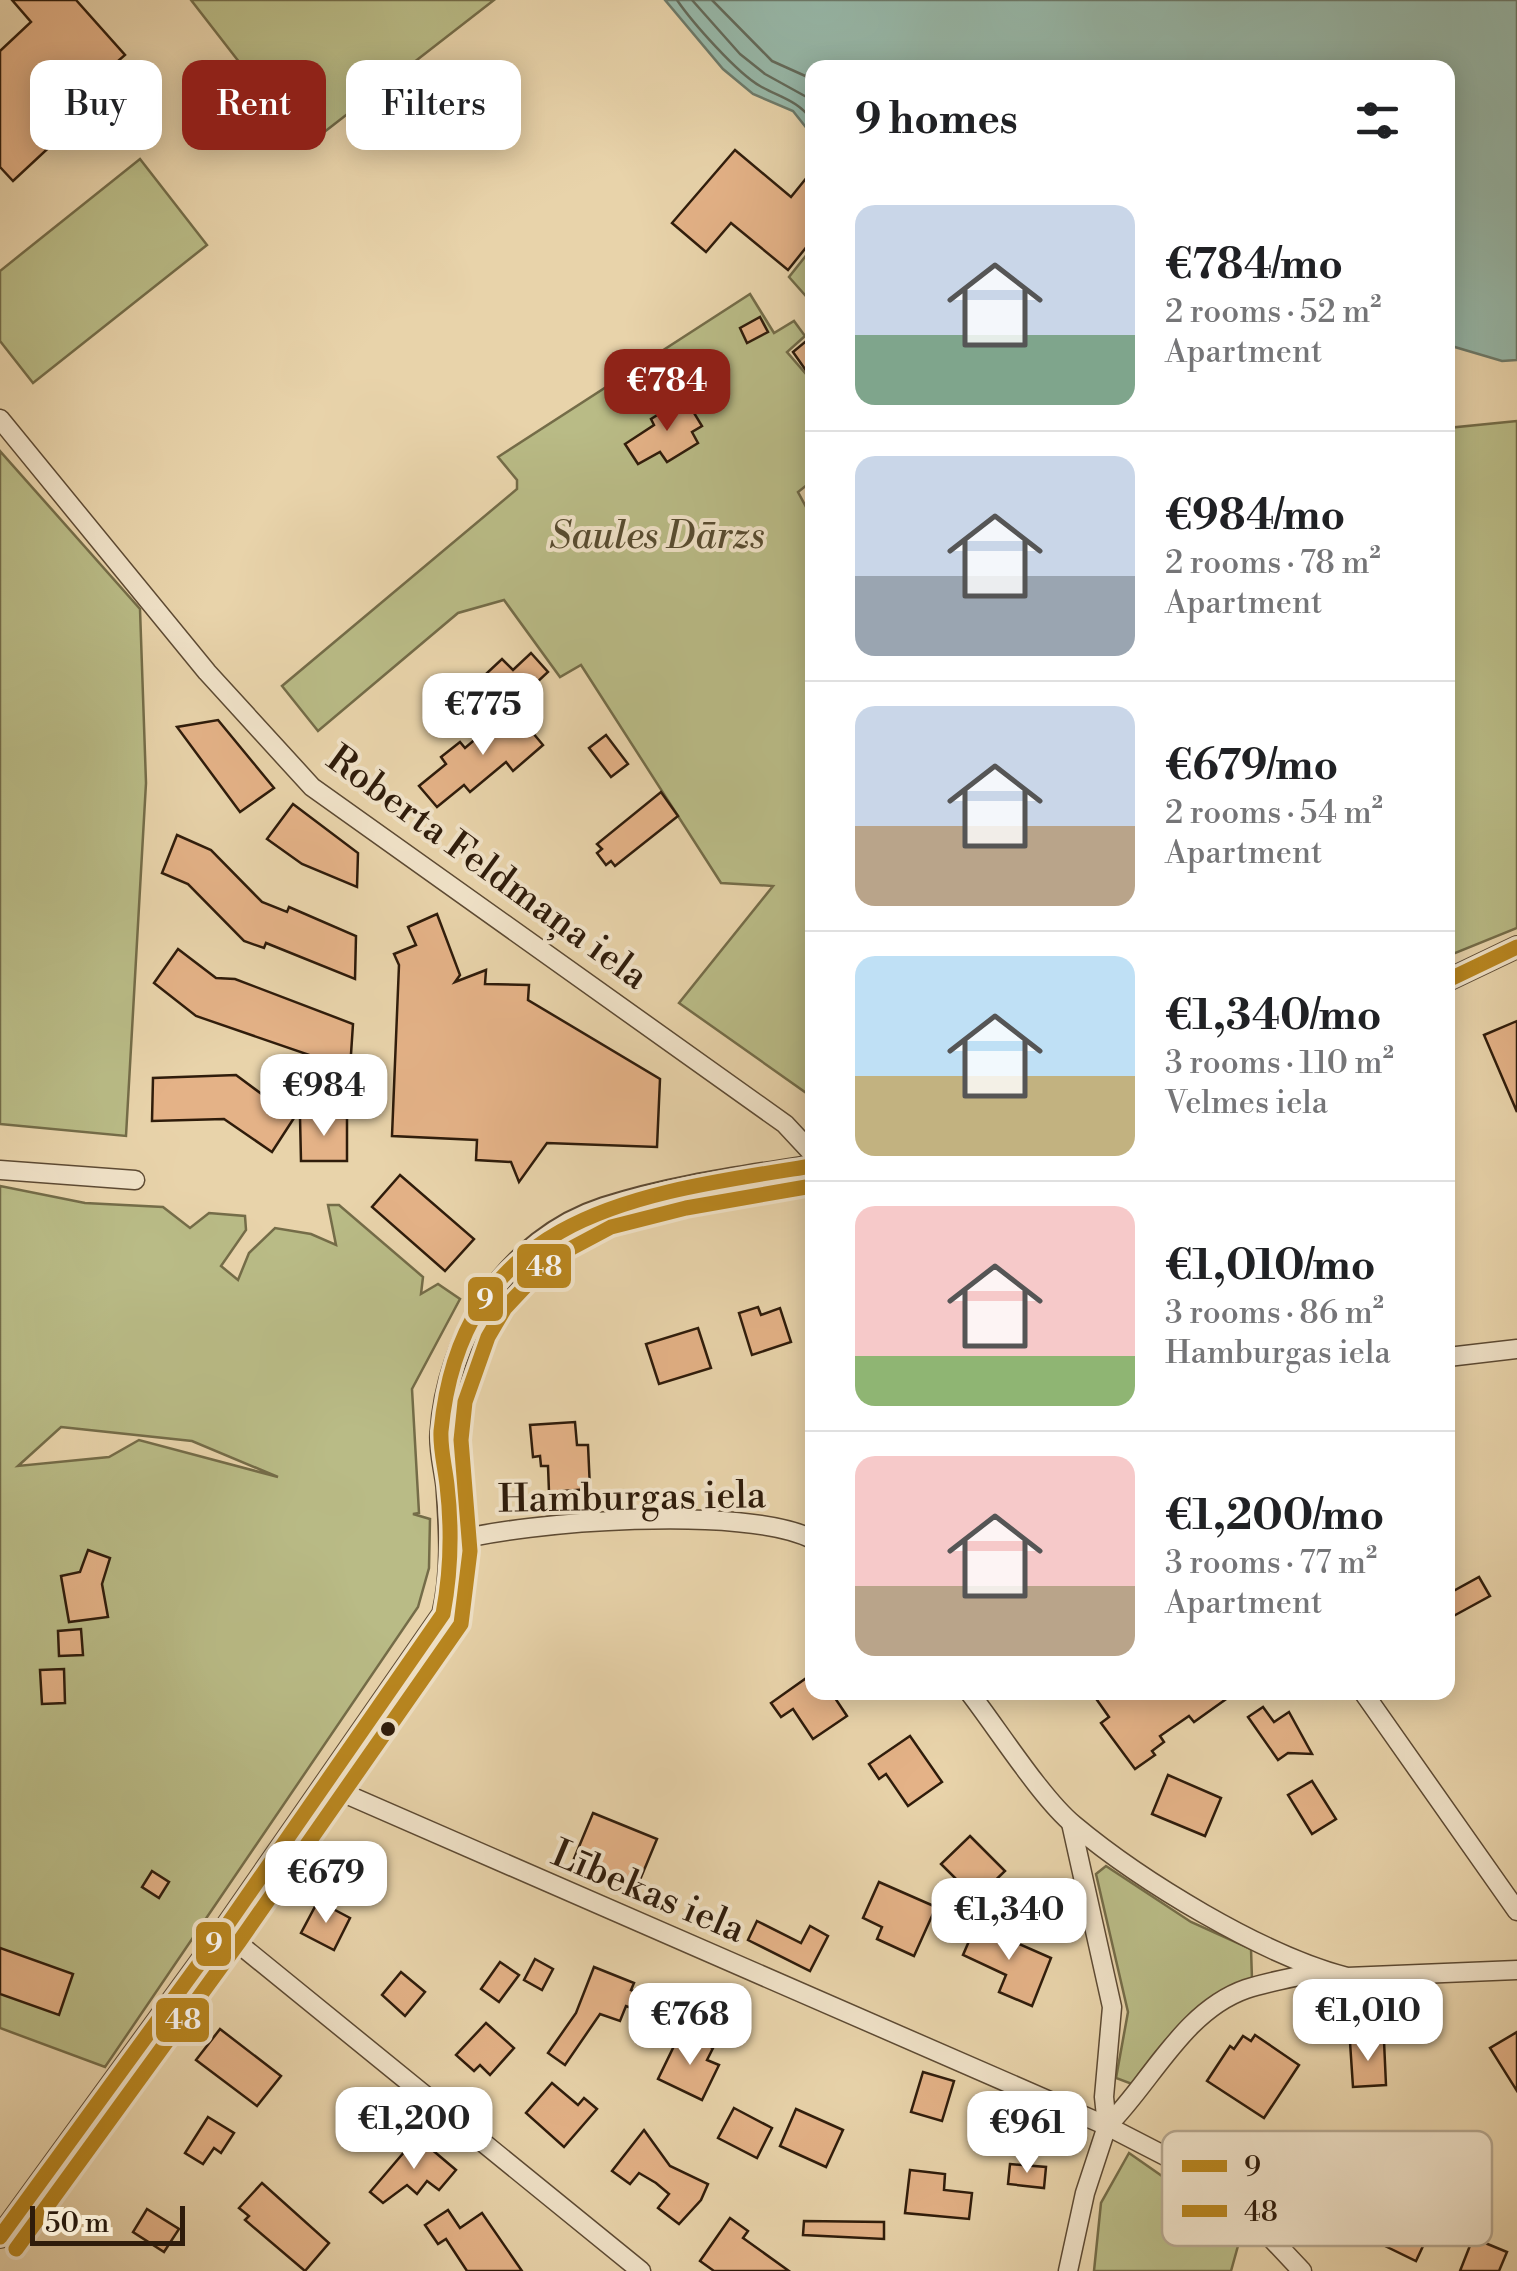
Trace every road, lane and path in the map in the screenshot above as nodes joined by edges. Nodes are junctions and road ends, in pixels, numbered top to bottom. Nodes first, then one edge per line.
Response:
1 (0, 419) edge
2 (1517, 947) edge
3 (1455, 977) edge
4 (805, 1146) edge
5 (805, 1167) edge
6 (0, 1170) edge
7 (135, 1180) dead end
8 (1517, 1349) edge
9 (1455, 1355) edge
10 (805, 1536) edge
11 (451, 1542) junction
12 (975, 1700) edge
13 (1370, 1700) edge
14 (324, 1785) junction
15 (1071, 1823) junction
16 (1517, 1911) edge
17 (223, 1931) junction
18 (1517, 1970) edge
19 (1322, 1971) junction
20 (1107, 2126) junction
21 (1162, 2154) edge
22 (0, 2238) edge
23 (1278, 2246) edge
24 (642, 2271) edge
25 (1068, 2271) edge
26 (1302, 2271) edge

1 - 4 street, Roberta Feldmaņa iela
2 - 3 street
5 - 11 street
6 - 7 street
8 - 9 street
10 - 11 street, Hamburgas iela
11 - 14 street
12 - 15 street
13 - 16 street
14 - 17 street
14 - 20 street, Lībekas iela
15 - 19 street
15 - 20 street
17 - 22 street
17 - 24 street
18 - 19 street
19 - 20 street
20 - 21 street, Lībekas iela
20 - 25 street
23 - 26 street, Lībekas iela

